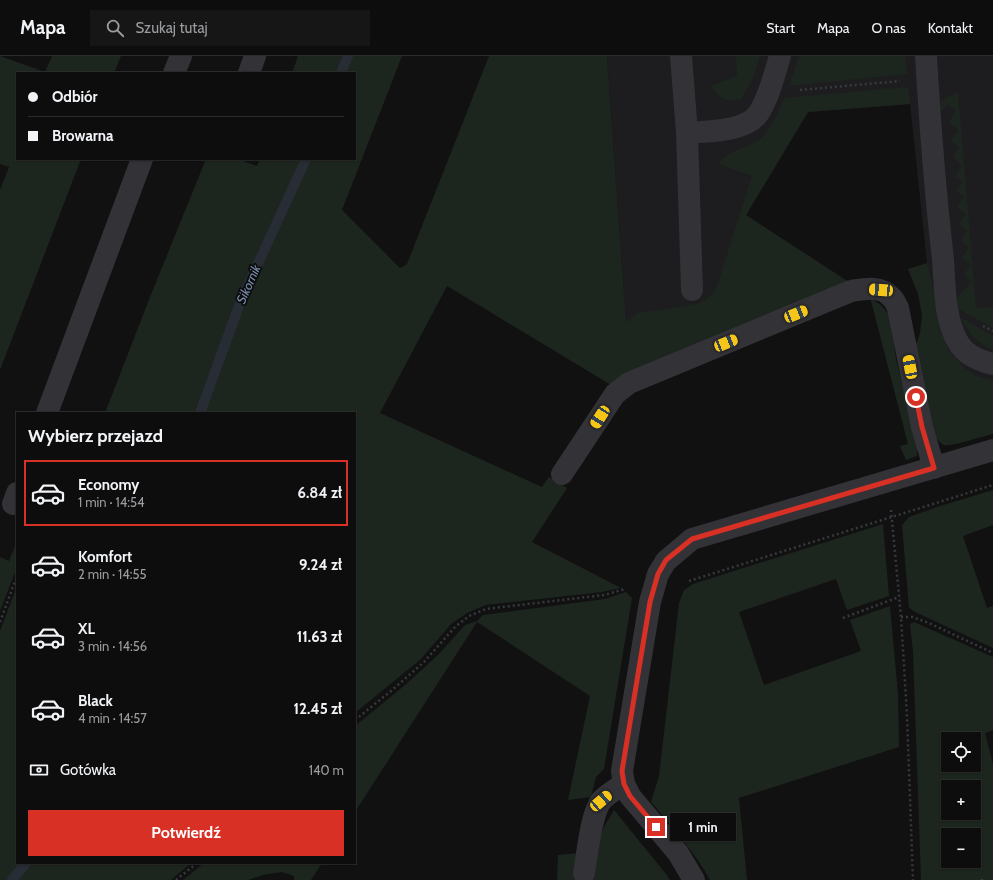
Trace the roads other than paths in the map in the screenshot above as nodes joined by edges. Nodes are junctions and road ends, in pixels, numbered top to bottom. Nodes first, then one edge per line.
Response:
1 (181, 56) edge
2 (255, 56) edge
3 (681, 56) edge
4 (780, 56) edge
5 (926, 56) edge
6 (174, 72) edge
7 (249, 72) edge
8 (687, 133) junction
9 (142, 160) edge
10 (692, 290) dead end
11 (993, 364) edge
12 (47, 412) edge
13 (993, 450) edge
14 (934, 468) junction
15 (562, 474) dead end
16 (624, 784) junction
17 (584, 873) dead end
18 (694, 880) edge

1 - 6 street
2 - 7 street
3 - 8 street
4 - 8 street
5 - 11 street
8 - 10 street
9 - 12 street
13 - 14 street
14 - 15 street
14 - 16 street
16 - 17 street
16 - 18 street

